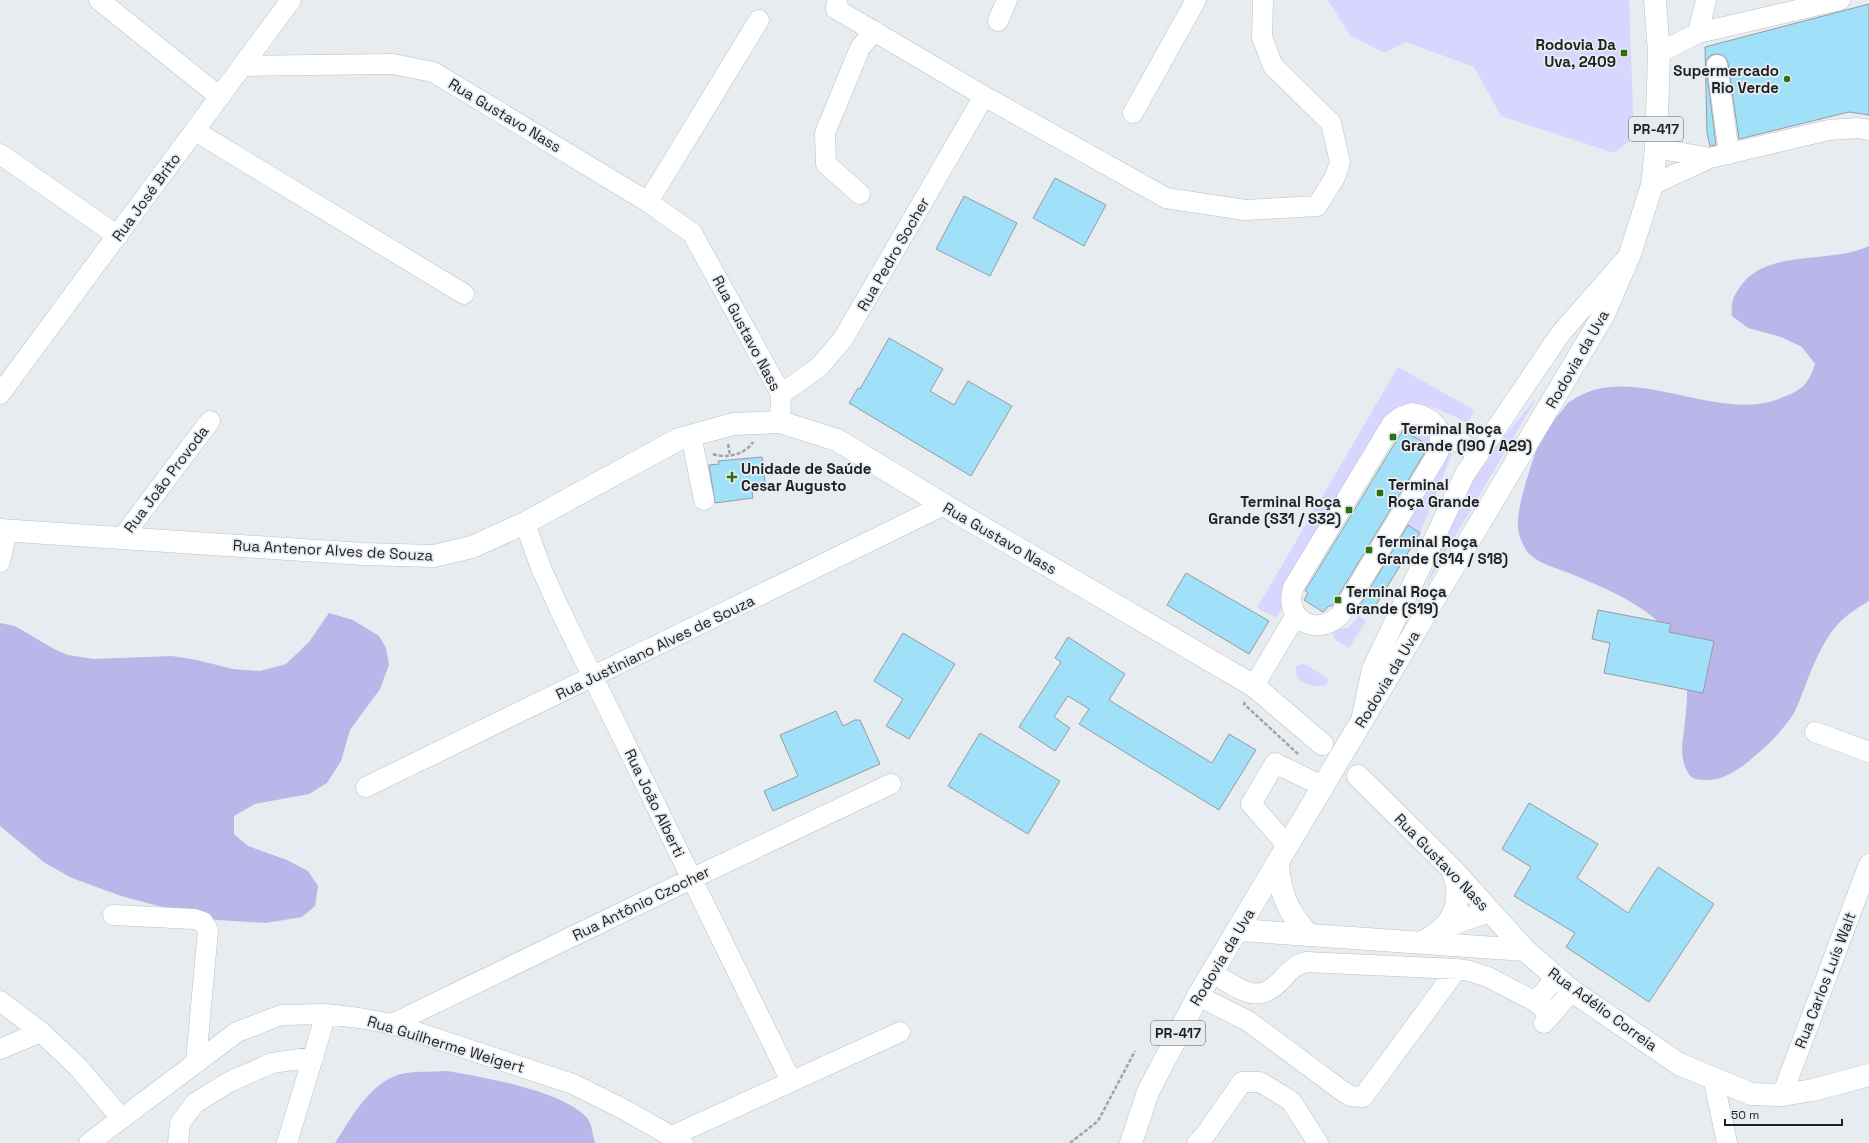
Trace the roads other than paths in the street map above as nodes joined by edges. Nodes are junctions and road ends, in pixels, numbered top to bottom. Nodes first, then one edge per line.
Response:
1 (99, 0) edge
2 (292, 0) edge
3 (837, 0) edge
4 (1007, 0) edge
5 (1196, 0) edge
6 (1263, 0) edge
7 (1655, 0) edge
8 (1706, 0) edge
9 (1840, 0) edge
10 (759, 20) dead end
11 (998, 21) dead end
12 (874, 31) junction
13 (1698, 33) junction
14 (1659, 53) junction
15 (1717, 65) dead end
16 (243, 66) junction
17 (984, 96) junction
18 (220, 97) junction
19 (1133, 113) dead end
20 (1869, 130) edge
21 (194, 131) junction
22 (1656, 148) junction
23 (0, 154) edge
24 (1729, 154) junction
25 (1710, 158) junction
26 (1652, 185) junction
27 (860, 194) dead end
28 (648, 202) junction
29 (118, 236) junction
30 (1630, 254) junction
31 (464, 294) dead end
32 (0, 394) edge
33 (781, 394) junction
34 (210, 421) dead end
35 (780, 422) junction
36 (1439, 431) junction
37 (692, 435) junction
38 (1478, 453) junction
39 (704, 500) dead end
40 (944, 505) junction
41 (525, 524) junction
42 (4, 530) edge
43 (122, 538) junction
44 (0, 562) edge
45 (1296, 615) junction
46 (594, 677) junction
47 (1254, 686) junction
48 (1360, 724) junction
49 (1815, 732) dead end
50 (1322, 744) dead end
51 (1869, 752) edge
52 (1358, 776) dead end
53 (891, 784) dead end
54 (366, 787) dead end
55 (1324, 787) junction
56 (1283, 854) junction
57 (1869, 864) edge
58 (1453, 870) junction
59 (691, 879) junction
60 (1489, 910) junction
61 (113, 915) dead end
62 (1446, 926) junction
63 (1239, 930) junction
64 (1308, 934) junction
65 (1422, 942) junction
66 (1463, 945) junction
67 (1525, 950) junction
68 (1457, 969) junction
69 (1212, 973) junction
70 (1556, 977) junction
71 (1572, 991) junction
72 (1198, 996) junction
73 (0, 1001) edge
74 (1543, 1013) junction
75 (326, 1014) junction
76 (392, 1024) junction
77 (41, 1032) junction
78 (900, 1032) dead end
79 (0, 1049) edge
80 (314, 1056) junction
81 (196, 1061) junction
82 (1869, 1075) edge
83 (1712, 1077) junction
84 (791, 1081) junction
85 (1782, 1095) junction
86 (121, 1118) junction
87 (678, 1139) edge
88 (89, 1143) edge
89 (178, 1143) edge
90 (287, 1143) edge
91 (1131, 1143) edge
92 (1197, 1143) edge
93 (1318, 1143) edge
94 (1727, 1143) edge

1 - 18 street
2 - 16 street, Rua José Brito
3 - 12 street
4 - 11 street
5 - 19 street
6 - 17 street
7 - 14 main road, Rodovia da Uva / PR-417
8 - 13 street
9 - 13 street
10 - 28 street
12 - 17 street
12 - 27 street
13 - 14 street
14 - 22 main road, Rodovia da Uva / PR-417
15 - 24 street
16 - 18 street, Rua José Brito
16 - 28 street, Rua Gustavo Nass
17 - 33 street, Rua Pedro Socher
18 - 21 street, Rua José Brito
20 - 24 street
21 - 29 street, Rua José Brito
21 - 31 street
22 - 25 street
22 - 26 main road, Rodovia da Uva / PR-417
23 - 29 street
24 - 25 street
25 - 26 street
26 - 30 main road, Rodovia da Uva / PR-417
28 - 33 street, Rua Gustavo Nass
29 - 32 street, Rua José Brito
30 - 38 street
30 - 48 main road, Rodovia da Uva / PR-417
33 - 35 street, Rua Gustavo Nass
34 - 43 street, Rua João Provoda
35 - 37 main road, Rua Antenor Alves de Souza
35 - 40 main road, Rua Gustavo Nass
36 - 38 street
36 - 45 street
36 - 45 street
37 - 39 street
37 - 41 main road, Rua Antenor Alves de Souza
38 - 48 street
40 - 46 street, Rua Justiniano Alves de Souza
40 - 47 main road, Rua Gustavo Nass
41 - 43 main road, Rua Antenor Alves de Souza
41 - 46 street, Rua João Alberti
42 - 43 main road, Rua Antenor Alves de Souza
42 - 44 street
45 - 47 street
46 - 54 street, Rua Justiniano Alves de Souza
46 - 59 street, Rua João Alberti
47 - 50 main road, Rua Gustavo Nass
48 - 55 main road, Rodovia da Uva / PR-417
49 - 51 street
52 - 58 main road, Rua Gustavo Nass
53 - 59 street, Rua Antônio Czocher
55 - 56 main road, Rodovia da Uva / PR-417
55 - 56 street
56 - 63 main road, Rodovia da Uva / PR-417
56 - 64 main road
57 - 85 street, Rua Carlos Luís Walt
58 - 60 main road, Rua Gustavo Nass
58 - 62 main road
59 - 76 street, Rua Antônio Czocher
59 - 84 street, Rua João Alberti
60 - 62 main road
60 - 66 main road
60 - 67 main road, Rua Gustavo Nass
61 - 81 street
62 - 65 main road
63 - 64 main road
63 - 69 main road, Rodovia da Uva / PR-417
64 - 65 main road
65 - 66 main road
66 - 67 main road
67 - 70 main road, Rua Adélio Correia
68 - 69 street
68 - 72 street
68 - 74 street
69 - 72 main road, Rodovia da Uva / PR-417
70 - 71 main road, Rua Adélio Correia
70 - 74 street
71 - 74 street
71 - 83 main road, Rua Adélio Correia
72 - 91 main road, Rodovia da Uva / PR-417
73 - 77 street
75 - 76 street, Rua Guilherme Weigert
75 - 80 street
75 - 81 street, Rua Guilherme Weigert
76 - 87 street, Rua Guilherme Weigert
77 - 79 street
77 - 86 street
78 - 84 street
80 - 89 street
80 - 90 street
81 - 86 street, Rua Guilherme Weigert
82 - 85 main road, Rua Adélio Correia
83 - 85 main road, Rua Adélio Correia
83 - 94 street
84 - 87 street
86 - 88 street, Rua Guilherme Weigert
92 - 93 street

